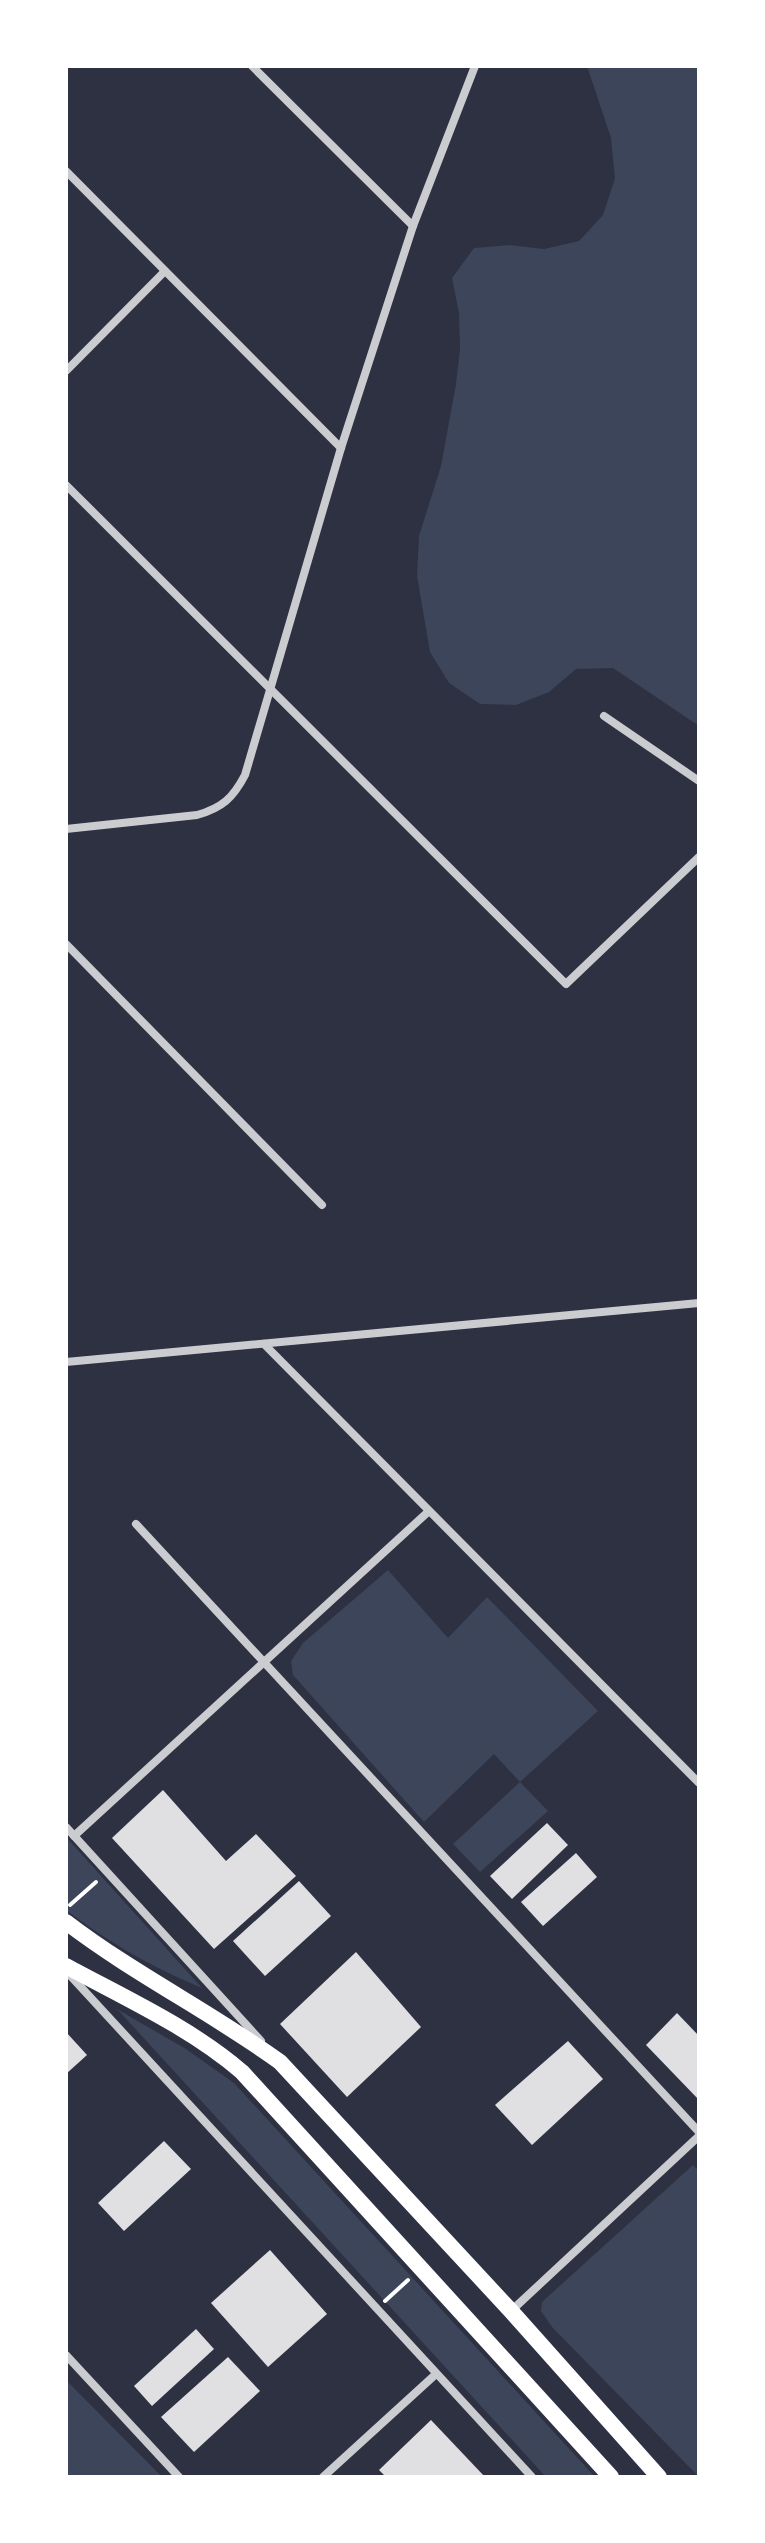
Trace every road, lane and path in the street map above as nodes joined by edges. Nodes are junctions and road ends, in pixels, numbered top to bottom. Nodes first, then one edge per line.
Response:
1 (252, 66) edge
2 (475, 66) edge
3 (66, 171) edge
4 (413, 226) junction
5 (165, 271) junction
6 (66, 371) edge
7 (341, 448) junction
8 (66, 485) edge
9 (270, 689) junction
10 (604, 716) dead end
11 (699, 781) edge
12 (66, 829) edge
13 (699, 857) edge
14 (66, 944) edge
15 (322, 1205) dead end
16 (699, 1303) edge
17 (264, 1344) junction
18 (66, 1362) edge
19 (429, 1511) junction
20 (136, 1524) dead end
21 (263, 1662) junction
22 (699, 1783) edge
23 (66, 1827) edge
24 (74, 1836) junction
25 (107, 1872) junction
26 (66, 1910) edge
27 (66, 1922) edge
28 (66, 1969) edge
29 (280, 2062) junction
30 (699, 2134) edge
31 (511, 2311) junction
32 (66, 2355) edge
33 (436, 2374) junction
34 (179, 2477) edge
35 (323, 2477) edge
36 (532, 2477) edge
37 (611, 2477) edge
38 (659, 2477) edge

1 - 4 street
2 - 4 street
3 - 5 street
4 - 7 street
5 - 6 street
5 - 7 street
7 - 9 street
8 - 9 street
9 - 12 street
9 - 13 street
10 - 11 street
14 - 15 street
16 - 17 street
17 - 18 street
17 - 19 street
19 - 21 street
19 - 22 street
20 - 21 street
21 - 24 street
21 - 30 street
23 - 24 street
24 - 25 street
25 - 26 path
25 - 29 street
27 - 29 main road
28 - 33 street
28 - 37 main road
29 - 31 main road
30 - 31 street
31 - 38 main road
32 - 34 street
33 - 35 street
33 - 36 street

